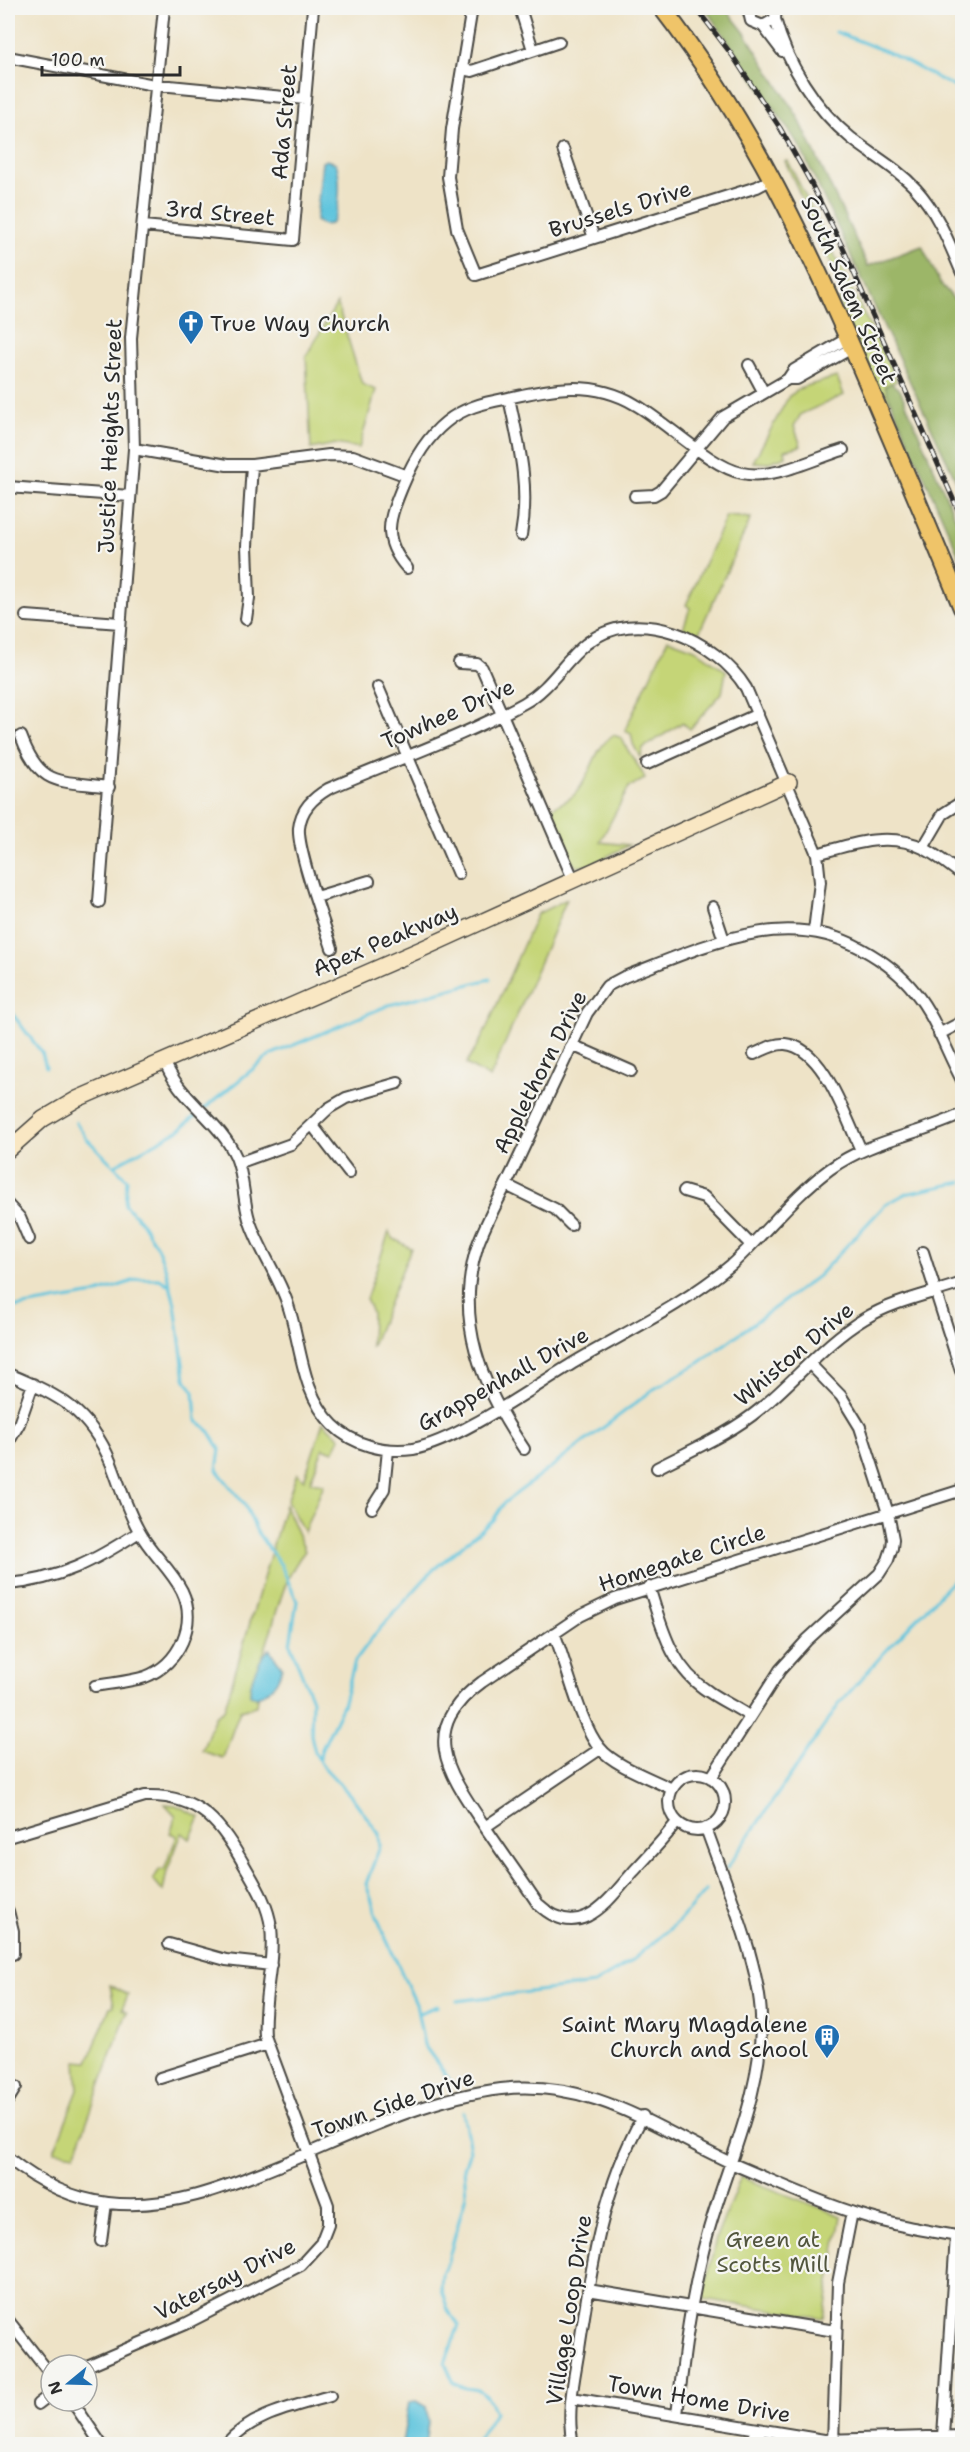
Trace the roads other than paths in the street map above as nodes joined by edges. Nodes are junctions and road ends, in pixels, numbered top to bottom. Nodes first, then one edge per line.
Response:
1 (164, 8) edge
2 (313, 8) edge
3 (472, 8) edge
4 (520, 8) edge
5 (662, 8) edge
6 (747, 8) edge
7 (776, 11) edge
8 (763, 26) junction
9 (559, 42) dead end
10 (533, 50) junction
11 (8, 57) edge
12 (789, 57) junction
13 (462, 69) junction
14 (156, 85) junction
15 (305, 99) junction
16 (564, 149) dead end
17 (774, 178) junction
18 (143, 226) junction
19 (594, 238) junction
20 (292, 240) joint
21 (963, 273) edge
22 (850, 343) junction
23 (749, 365) dead end
24 (764, 393) junction
25 (509, 398) junction
26 (697, 447) junction
27 (134, 449) junction
28 (843, 450) dead end
29 (252, 465) junction
30 (407, 476) junction
31 (8, 487) edge
32 (130, 496) junction
33 (635, 496) dead end
34 (521, 535) dead end
35 (407, 568) dead end
36 (963, 608) edge
37 (26, 616) dead end
38 (246, 618) dead end
39 (120, 623) junction
40 (459, 663) dead end
41 (378, 687) dead end
42 (501, 714) junction
43 (759, 714) junction
44 (21, 736) dead end
45 (407, 755) junction
46 (647, 764) dead end
47 (789, 782) junction
48 (109, 787) junction
49 (960, 803) dead end
50 (923, 848) junction
51 (817, 854) junction
52 (458, 874) dead end
53 (963, 875) edge
54 (369, 881) dead end
55 (574, 881) junction
56 (316, 897) junction
57 (99, 902) dead end
58 (713, 907) dead end
59 (814, 931) junction
60 (724, 940) junction
61 (332, 948) dead end
62 (963, 1022) edge
63 (939, 1034) junction
64 (572, 1045) junction
65 (754, 1054) dead end
66 (164, 1060) junction
67 (631, 1071) dead end
68 (963, 1080) edge
69 (398, 1083) dead end
70 (963, 1114) edge
71 (313, 1126) junction
72 (8, 1150) edge
73 (861, 1150) junction
74 (238, 1163) junction
75 (349, 1173) dead end
76 (506, 1185) junction
77 (684, 1191) dead end
78 (8, 1205) edge
79 (571, 1226) dead end
80 (29, 1239) dead end
81 (751, 1245) junction
82 (923, 1252) dead end
83 (963, 1283) edge
84 (935, 1292) junction
85 (810, 1364) junction
86 (961, 1371) dead end
87 (8, 1374) edge
88 (33, 1384) junction
89 (500, 1408) junction
90 (8, 1443) edge
91 (524, 1449) dead end
92 (388, 1450) junction
93 (657, 1468) dead end
94 (963, 1490) edge
95 (372, 1508) dead end
96 (888, 1513) junction
97 (139, 1532) junction
98 (8, 1584) edge
99 (649, 1587) junction
100 (554, 1633) junction
101 (95, 1686) dead end
102 (749, 1716) junction
103 (600, 1749) junction
104 (711, 1778) junction
105 (672, 1789) junction
106 (677, 1822) junction
107 (485, 1827) junction
108 (706, 1828) junction
109 (8, 1837) edge
110 (8, 1911) edge
111 (169, 1944) dead end
112 (13, 1954) dead end
113 (271, 1965) junction
114 (268, 2044) junction
115 (160, 2078) dead end
116 (16, 2087) dead end
117 (8, 2100) edge
118 (643, 2116) junction
119 (310, 2153) junction
120 (8, 2158) edge
121 (732, 2163) junction
122 (106, 2203) junction
123 (852, 2212) junction
124 (959, 2236) edge
125 (101, 2241) dead end
126 (588, 2290) junction
127 (690, 2306) junction
128 (8, 2320) edge
129 (835, 2331) junction
130 (39, 2360) edge
131 (99, 2361) edge
132 (330, 2396) dead end
133 (572, 2398) junction
134 (80, 2413) edge
135 (677, 2415) junction
136 (757, 2429) junction
137 (943, 2436) junction
138 (963, 2436) edge
139 (833, 2443) edge
140 (101, 2445) edge
141 (226, 2445) edge
142 (573, 2445) edge
143 (752, 2445) edge

1 - 14 street, Justice Heights Street
2 - 15 street, Ada Street
3 - 13 street
4 - 10 street
5 - 17 main road, South Salem Street
6 - 8 street
7 - 8 street
7 - 12 street
8 - 12 street
9 - 10 street
10 - 13 street
11 - 14 street
12 - 21 street
13 - 19 street, Brussels Drive
14 - 15 street
14 - 18 street, Justice Heights Street
15 - 20 street, Ada Street
16 - 19 street
17 - 19 street, Brussels Drive
17 - 22 main road, South Salem Street
18 - 20 street, 3rd Street
18 - 27 street, Justice Heights Street
22 - 24 street
22 - 36 main road, South Salem Street
23 - 24 street
24 - 26 street
25 - 26 street
25 - 30 street
25 - 34 street
26 - 28 street
26 - 33 street
27 - 29 street
27 - 32 street, Justice Heights Street
29 - 30 street
29 - 38 street
30 - 35 street
31 - 32 street
32 - 39 street, Justice Heights Street
37 - 39 street
39 - 48 street, Justice Heights Street
40 - 42 street
41 - 45 street
42 - 43 street, Towhee Drive
42 - 45 street, Towhee Drive
42 - 55 street
43 - 46 street
43 - 47 street, Towhee Drive
44 - 48 street
45 - 52 street
45 - 56 street, Towhee Drive
47 - 51 street, Towhee Drive
47 - 55 main road, Apex Peakway
48 - 57 street, Justice Heights Street
49 - 50 street
50 - 51 street
50 - 53 street
51 - 59 street, Towhee Drive
54 - 56 street
55 - 66 main road, Apex Peakway
56 - 61 street, Towhee Drive
58 - 60 street
59 - 60 street, Applethorn Drive
59 - 63 street, Applethorn Drive
60 - 64 street, Applethorn Drive
62 - 63 street
63 - 68 street, Applethorn Drive
64 - 67 street
64 - 76 street, Applethorn Drive
65 - 73 street
66 - 72 main road, Apex Peakway
66 - 74 street, Grappenhall Drive
69 - 71 street
70 - 73 street, Grappenhall Drive
71 - 74 street
71 - 75 street
73 - 81 street, Grappenhall Drive
74 - 92 street, Grappenhall Drive
76 - 79 street
76 - 89 street, Applethorn Drive
77 - 81 street
78 - 80 street
81 - 89 street, Grappenhall Drive
82 - 84 street
83 - 84 street, Whiston Drive
84 - 85 street, Whiston Drive
84 - 86 street
85 - 93 street, Whiston Drive
85 - 96 street
87 - 88 street
88 - 90 street
88 - 97 street
89 - 91 street, Applethorn Drive
89 - 92 street, Grappenhall Drive
92 - 95 street
94 - 96 street, Homegate Circle
96 - 99 street, Homegate Circle
96 - 102 street
97 - 98 street
97 - 101 street
99 - 100 street, Homegate Circle
99 - 102 street
100 - 103 street
100 - 107 street, Homegate Circle
102 - 104 street
103 - 105 street
103 - 107 street
104 - 105 street
104 - 108 street
105 - 106 street
106 - 107 street, Homegate Circle
106 - 108 street
108 - 121 street
109 - 113 street, Vatersay Drive
110 - 112 street
111 - 113 street
113 - 114 street, Vatersay Drive
114 - 115 street
114 - 119 street, Vatersay Drive
116 - 117 street
118 - 119 street, Town Side Drive
118 - 121 street, Town Side Drive
118 - 126 street, Village Loop Drive
119 - 122 street, Town Side Drive
119 - 131 street, Vatersay Drive
120 - 122 street, Town Side Drive
121 - 123 street, Town Side Drive
121 - 127 street
122 - 125 street
123 - 124 street, Town Side Drive
123 - 129 street
124 - 137 street
126 - 127 street
126 - 133 street, Village Loop Drive
127 - 129 street
127 - 135 street
128 - 130 street
129 - 139 street
132 - 141 street
133 - 135 street, Town Home Drive
133 - 142 street, Village Loop Drive
134 - 140 street
135 - 136 street, Town Home Drive
136 - 139 street, Town Home Drive
136 - 143 street
137 - 138 street, Town Home Drive
137 - 139 street, Town Home Drive

